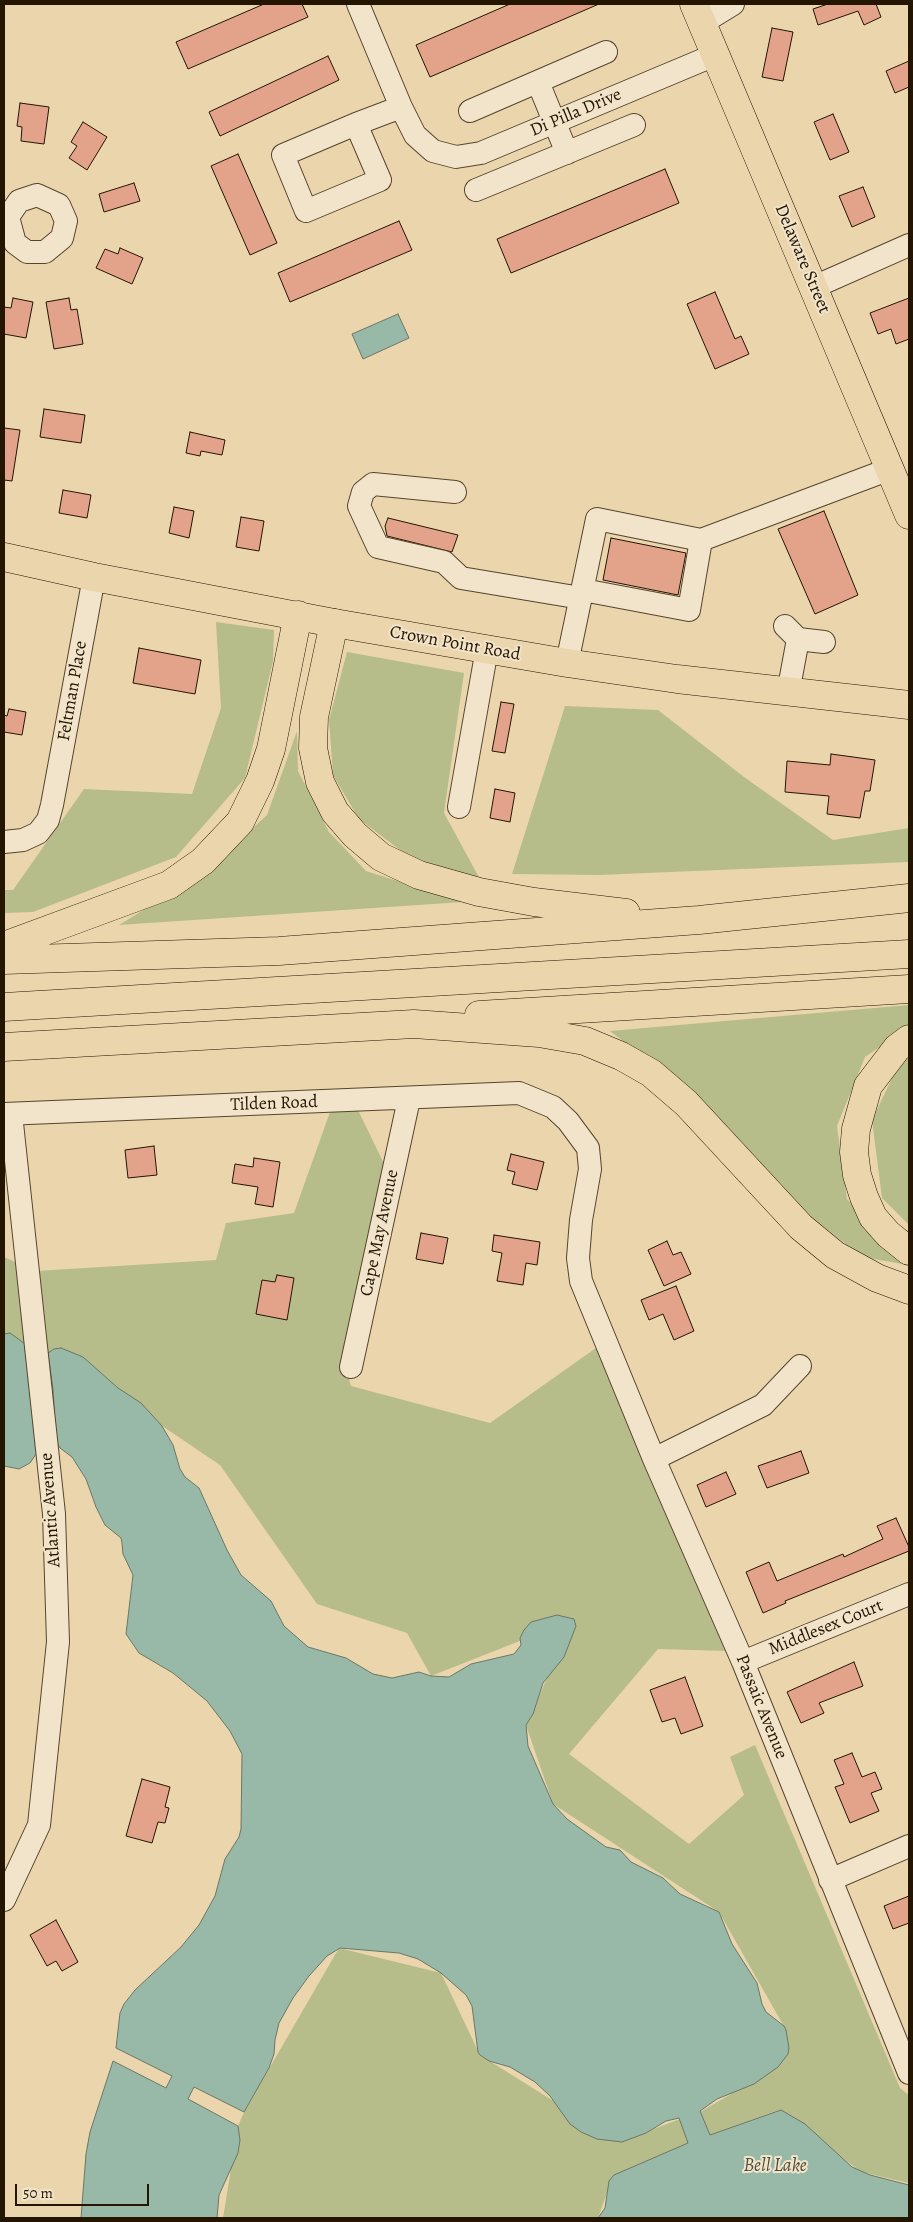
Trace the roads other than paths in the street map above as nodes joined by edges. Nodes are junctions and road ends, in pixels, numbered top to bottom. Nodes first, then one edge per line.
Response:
1 (358, 4) edge
2 (733, 4) edge
3 (698, 13) edge
4 (606, 52) dead end
5 (717, 54) junction
6 (538, 82) junction
7 (401, 107) junction
8 (470, 111) dead end
9 (555, 122) junction
10 (356, 124) dead end
11 (634, 125) dead end
12 (567, 153) junction
13 (476, 190) dead end
14 (909, 245) edge
15 (814, 287) junction
16 (890, 469) junction
17 (401, 478) dead end
18 (455, 492) dead end
19 (907, 503) edge
20 (701, 540) junction
21 (4, 558) edge
22 (378, 562) dead end
23 (94, 577) junction
24 (582, 594) junction
25 (298, 615) junction
26 (334, 622) junction
27 (824, 642) dead end
28 (487, 649) junction
29 (567, 664) junction
30 (788, 693) junction
31 (852, 699) junction
32 (909, 705) edge
33 (909, 722) edge
34 (459, 807) dead end
35 (4, 842) edge
36 (909, 898) edge
37 (700, 920) junction
38 (4, 946) edge
39 (909, 954) edge
40 (4, 960) edge
41 (909, 989) edge
42 (4, 1007) edge
43 (414, 1024) junction
44 (909, 1039) edge
45 (4, 1048) edge
46 (409, 1099) junction
47 (8, 1114) edge
48 (909, 1251) edge
49 (909, 1290) edge
50 (608, 1344) joint
51 (800, 1366) dead end
52 (351, 1367) dead end
53 (654, 1459) junction
54 (909, 1594) edge
55 (743, 1662) junction
56 (909, 1846) edge
57 (830, 1880) junction
58 (4, 1900) edge
59 (909, 2073) edge

1 - 7 street
2 - 3 street
3 - 5 main road, Delaware Street
4 - 6 street
5 - 9 street, Di Pilla Drive
5 - 15 main road, Delaware Street
6 - 8 street
6 - 9 street
7 - 9 street, Di Pilla Drive
7 - 10 street
9 - 12 street
11 - 12 street
12 - 13 street
14 - 15 street
15 - 16 main road, Delaware Street
16 - 19 main road, Delaware Street
16 - 20 street
17 - 22 street
18 - 24 street
20 - 24 street
20 - 24 street
21 - 23 main road, Crown Point Road
23 - 25 main road, Crown Point Road
23 - 35 street, Feltman Place
24 - 29 street
25 - 26 main road, Crown Point Road
25 - 38 main road
26 - 28 main road, Crown Point Road
26 - 37 main road
27 - 30 street
28 - 29 main road, Crown Point Road
28 - 34 street
29 - 30 main road, Crown Point Road
30 - 31 main road, Crown Point Road
31 - 32 main road, Crown Point Road
31 - 33 main road
36 - 37 main road
37 - 40 main road
39 - 42 main road
41 - 43 main road
43 - 45 main road
43 - 49 main road
44 - 48 main road
46 - 47 street, Tilden Road
46 - 50 street, Tilden Road
46 - 52 street, Cape May Avenue
47 - 58 street, Atlantic Avenue
50 - 53 street, Passaic Avenue
51 - 53 street
53 - 55 street, Passaic Avenue
54 - 55 street, Middlesex Court
55 - 57 street, Passaic Avenue
56 - 57 street
57 - 59 street, Passaic Avenue

